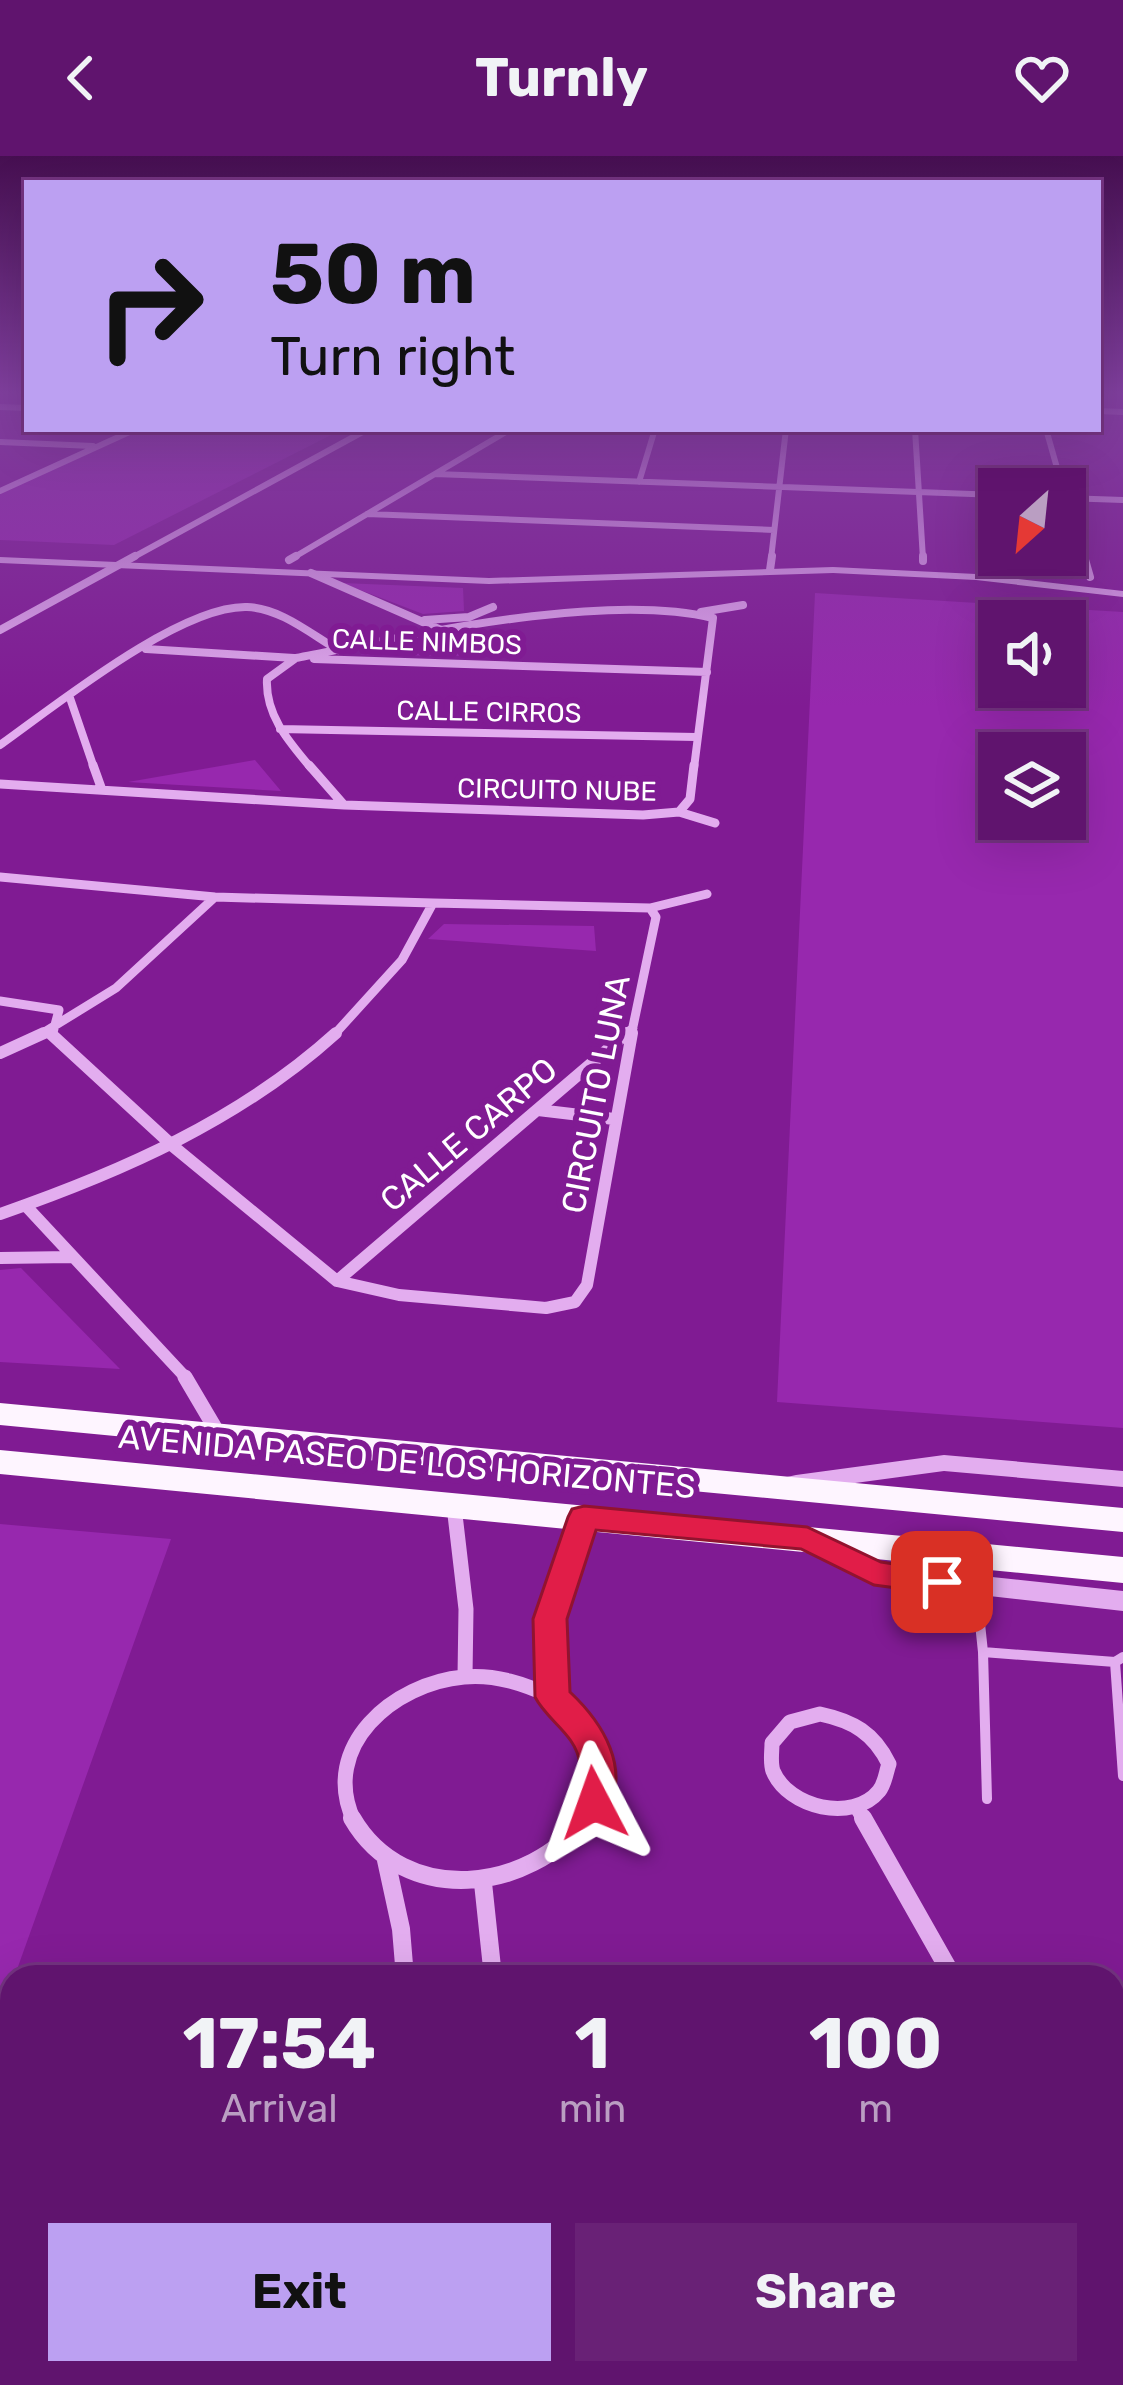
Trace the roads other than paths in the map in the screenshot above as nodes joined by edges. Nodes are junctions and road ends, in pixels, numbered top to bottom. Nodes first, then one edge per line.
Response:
1 (237, 499) edge
2 (392, 499) edge
3 (778, 499) edge
4 (919, 499) edge
5 (367, 514) junction
6 (774, 530) junction
7 (0, 547) edge
8 (138, 552) junction
9 (0, 560) edge
10 (290, 560) junction
11 (923, 561) junction
12 (770, 563) junction
13 (1086, 564) edge
14 (116, 565) junction
15 (311, 573) junction
16 (1090, 577) junction
17 (489, 581) junction
18 (1123, 581) edge
19 (1123, 593) edge
20 (218, 602) dead end
21 (742, 605) dead end
22 (227, 607) junction
23 (493, 607) junction
24 (700, 612) junction
25 (417, 620) junction
26 (494, 623) junction
27 (0, 630) edge
28 (441, 630) junction
29 (146, 649) junction
30 (337, 650) junction
31 (296, 658) junction
32 (353, 661) junction
33 (706, 672) junction
34 (70, 698) junction
35 (280, 729) junction
36 (696, 737) junction
37 (0, 745) edge
38 (0, 784) edge
39 (102, 790) junction
40 (344, 806) junction
41 (679, 812) junction
42 (715, 823) dead end
43 (0, 877) edge
44 (707, 894) dead end
45 (214, 897) junction
46 (434, 903) junction
47 (650, 908) junction
48 (0, 1001) edge
49 (633, 1028) junction
50 (50, 1034) junction
51 (0, 1053) edge
52 (538, 1110) junction
53 (614, 1119) junction
54 (174, 1147) junction
55 (26, 1206) junction
56 (0, 1214) edge
57 (72, 1257) junction
58 (0, 1258) edge
59 (337, 1281) junction
60 (0, 1414) edge
61 (219, 1434) junction
62 (0, 1462) edge
63 (1123, 1479) edge
64 (782, 1485) junction
65 (454, 1505) junction
66 (584, 1517) junction
67 (1123, 1520) edge
68 (807, 1538) junction
69 (1123, 1570) edge
70 (976, 1586) junction
71 (1123, 1601) edge
72 (983, 1652) junction
73 (1119, 1660) edge
74 (465, 1676) junction
75 (553, 1697) junction
76 (1123, 1776) edge
77 (987, 1798) dead end
78 (856, 1806) junction
79 (386, 1860) junction
80 (483, 1883) junction
81 (404, 1965) edge
82 (492, 1965) edge
83 (945, 1965) edge

1 - 8 street
2 - 5 street
3 - 6 street
4 - 11 street
5 - 6 street
5 - 10 street
6 - 12 street
7 - 8 street
8 - 10 street
8 - 14 street
9 - 14 street
10 - 12 street
11 - 12 street
11 - 16 street
12 - 17 street
12 - 19 street
13 - 16 street
14 - 15 street
14 - 27 street
15 - 17 street
15 - 25 street
16 - 18 street
17 - 23 street
20 - 22 street
21 - 24 street
22 - 29 street
22 - 30 street
23 - 25 street
23 - 26 street
24 - 26 street
24 - 33 street, CIRCUITO NUBE
25 - 28 street
26 - 28 street
28 - 30 street
29 - 31 street, CALLE NIMBOS
29 - 34 street
30 - 31 street
30 - 32 street
31 - 32 street, CALLE NIMBOS
31 - 35 street
32 - 33 street, CALLE NIMBOS
33 - 36 street, CIRCUITO NUBE
34 - 37 street
34 - 39 street
35 - 36 street, CALLE CIRROS
35 - 40 street
36 - 41 street, CIRCUITO NUBE
38 - 39 street, CIRCUITO NUBE
39 - 40 street, CIRCUITO NUBE
40 - 41 street, CIRCUITO NUBE
41 - 42 street
43 - 45 street
44 - 47 street
45 - 46 street
45 - 50 street
46 - 47 street
46 - 54 street
47 - 49 street, CIRCUITO LUNA
48 - 50 street, CIRCUITO LUNA
49 - 52 street, CALLE CARPO
49 - 53 street, CIRCUITO LUNA
50 - 51 street
50 - 54 street, CIRCUITO LUNA
52 - 53 street
52 - 59 street, CALLE CARPO
53 - 59 street, CIRCUITO LUNA
54 - 55 street
54 - 59 street, CIRCUITO LUNA
55 - 56 street
55 - 57 street
57 - 58 street
57 - 61 street
60 - 61 main road, AVENIDA PASEO DE LOS HORIZONTES
61 - 64 main road, AVENIDA PASEO DE LOS HORIZONTES
62 - 65 main road, AVENIDA PASEO DE LOS HORIZONTES
63 - 64 street, AVENIDA PASEO DE LOS HORIZONTES
64 - 67 main road, AVENIDA PASEO DE LOS HORIZONTES
65 - 66 main road, AVENIDA PASEO DE LOS HORIZONTES
65 - 74 street
66 - 68 main road, AVENIDA PASEO DE LOS HORIZONTES
66 - 75 street
68 - 69 main road, AVENIDA PASEO DE LOS HORIZONTES
68 - 70 street, AVENIDA PASEO DE LOS HORIZONTES
70 - 71 street, AVENIDA PASEO DE LOS HORIZONTES
70 - 72 lane
72 - 73 lane
72 - 77 lane
73 - 76 lane
74 - 75 street
74 - 79 street
75 - 80 street
78 - 78 street
78 - 83 street
79 - 80 street
79 - 81 street
80 - 82 street

